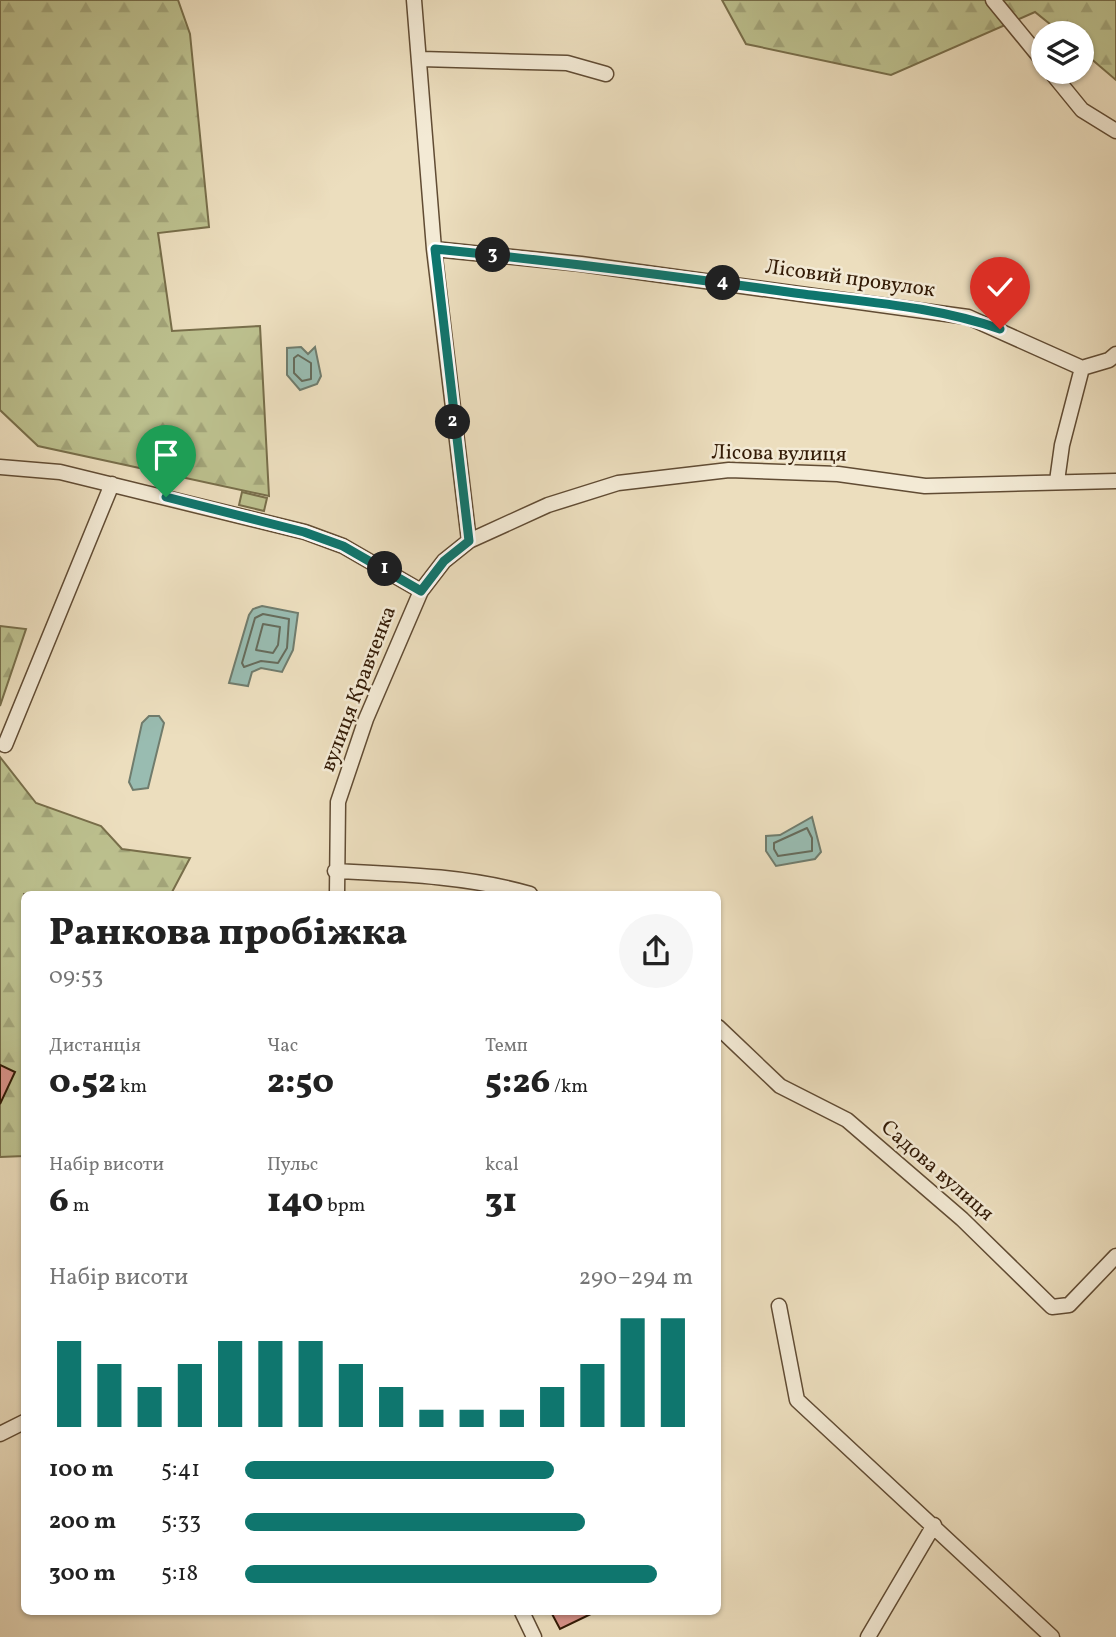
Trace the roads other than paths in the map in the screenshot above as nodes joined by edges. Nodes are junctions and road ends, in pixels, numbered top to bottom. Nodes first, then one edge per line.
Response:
1 (414, 0) edge
2 (993, 0) edge
3 (1031, 46) edge
4 (421, 59) junction
5 (606, 74) dead end
6 (1061, 84) edge
7 (1116, 131) edge
8 (435, 249) junction
9 (1116, 354) edge
10 (1082, 368) junction
11 (0, 467) edge
12 (1057, 481) junction
13 (1116, 481) edge
14 (112, 484) junction
15 (469, 541) junction
16 (421, 591) junction
17 (5, 745) dead end
18 (335, 871) junction
19 (337, 891) edge
20 (519, 891) edge
21 (721, 1030) edge
22 (1116, 1256) edge
23 (779, 1306) dead end
24 (21, 1424) edge
25 (0, 1434) edge
26 (934, 1525) junction
27 (524, 1615) edge
28 (534, 1637) edge
29 (868, 1637) edge
30 (1052, 1637) edge

1 - 4 street
2 - 3 street
4 - 5 street
4 - 8 street
6 - 7 street
8 - 10 street, Лісовий провулок
8 - 15 street
9 - 10 street
10 - 12 street
11 - 14 street
12 - 13 street, Лісова вулиця
12 - 15 street, Лісова вулиця
14 - 16 street
14 - 17 street
15 - 16 street, вулиця Кравченка
16 - 18 street, вулиця Кравченка
18 - 19 street, вулиця Кравченка
18 - 20 street
21 - 22 street, Садова вулиця
23 - 26 street
24 - 25 street
26 - 29 street
26 - 30 street
27 - 28 street

